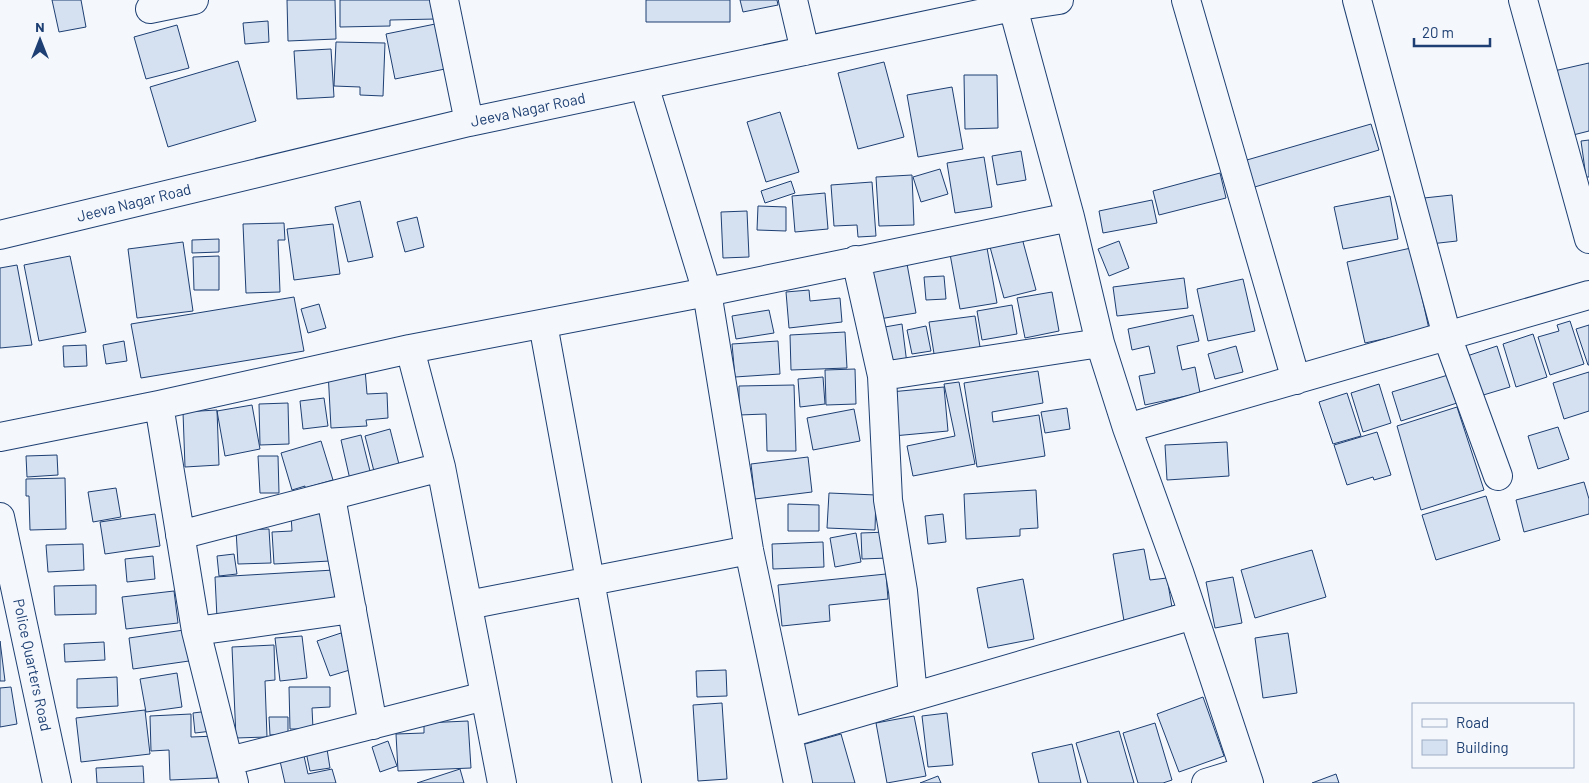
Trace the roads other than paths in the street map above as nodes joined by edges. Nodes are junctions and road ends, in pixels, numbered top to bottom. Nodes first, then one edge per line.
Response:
1 (444, 0) edge
2 (794, 0) edge
3 (1059, 0) edge
4 (1186, 0) edge
5 (1357, 0) edge
6 (1523, 0) edge
7 (188, 1) edge
8 (1012, 3) edge
9 (150, 9) dead end
10 (805, 51) junction
11 (644, 85) junction
12 (470, 122) junction
13 (1070, 217) junction
14 (0, 235) edge
15 (1589, 239) edge
16 (856, 260) junction
17 (707, 292) junction
18 (1589, 295) edge
19 (543, 324) junction
20 (1447, 336) junction
21 (1100, 343) junction
22 (410, 349) junction
23 (882, 376) junction
24 (1296, 380) junction
25 (159, 405) junction
26 (1127, 428) junction
27 (0, 437) edge
28 (441, 466) junction
29 (1498, 476) dead end
30 (332, 497) junction
31 (0, 517) edge
32 (180, 535) junction
33 (749, 550) junction
34 (591, 580) junction
35 (468, 605) junction
36 (352, 609) junction
37 (1193, 615) junction
38 (196, 630) junction
39 (485, 696) junction
40 (913, 696) junction
41 (373, 725) junction
42 (789, 733) junction
43 (232, 772) edge
44 (1247, 777) edge
45 (57, 783) edge
46 (502, 783) edge
47 (627, 783) edge
48 (798, 783) edge
49 (1206, 783) edge

1 - 12 street
2 - 10 street
3 - 8 street, Jeeva Nagar Road
4 - 24 street
5 - 20 street
6 - 15 street
7 - 9 street
8 - 10 street, Jeeva Nagar Road
8 - 13 street
10 - 11 street, Jeeva Nagar Road
11 - 12 street, Jeeva Nagar Road
11 - 17 street
12 - 14 street, Jeeva Nagar Road
13 - 16 street
13 - 21 street
16 - 17 street
16 - 23 street
17 - 19 street
17 - 33 street
18 - 20 street
19 - 22 street
19 - 34 street
20 - 24 street
20 - 29 street
21 - 23 street
21 - 26 street
22 - 25 street
22 - 28 street
23 - 40 street
24 - 26 street
25 - 27 street
25 - 32 street
26 - 37 street
28 - 30 street
28 - 35 street
30 - 32 street
30 - 36 street
31 - 45 street, Police Quarters Road
32 - 38 street
33 - 34 street
33 - 42 street
34 - 35 street
34 - 47 street
35 - 39 street
36 - 38 street
36 - 41 street
37 - 40 street
37 - 44 street
38 - 43 street
39 - 41 street
39 - 46 street
40 - 42 street
41 - 43 street
42 - 48 street
44 - 49 street

